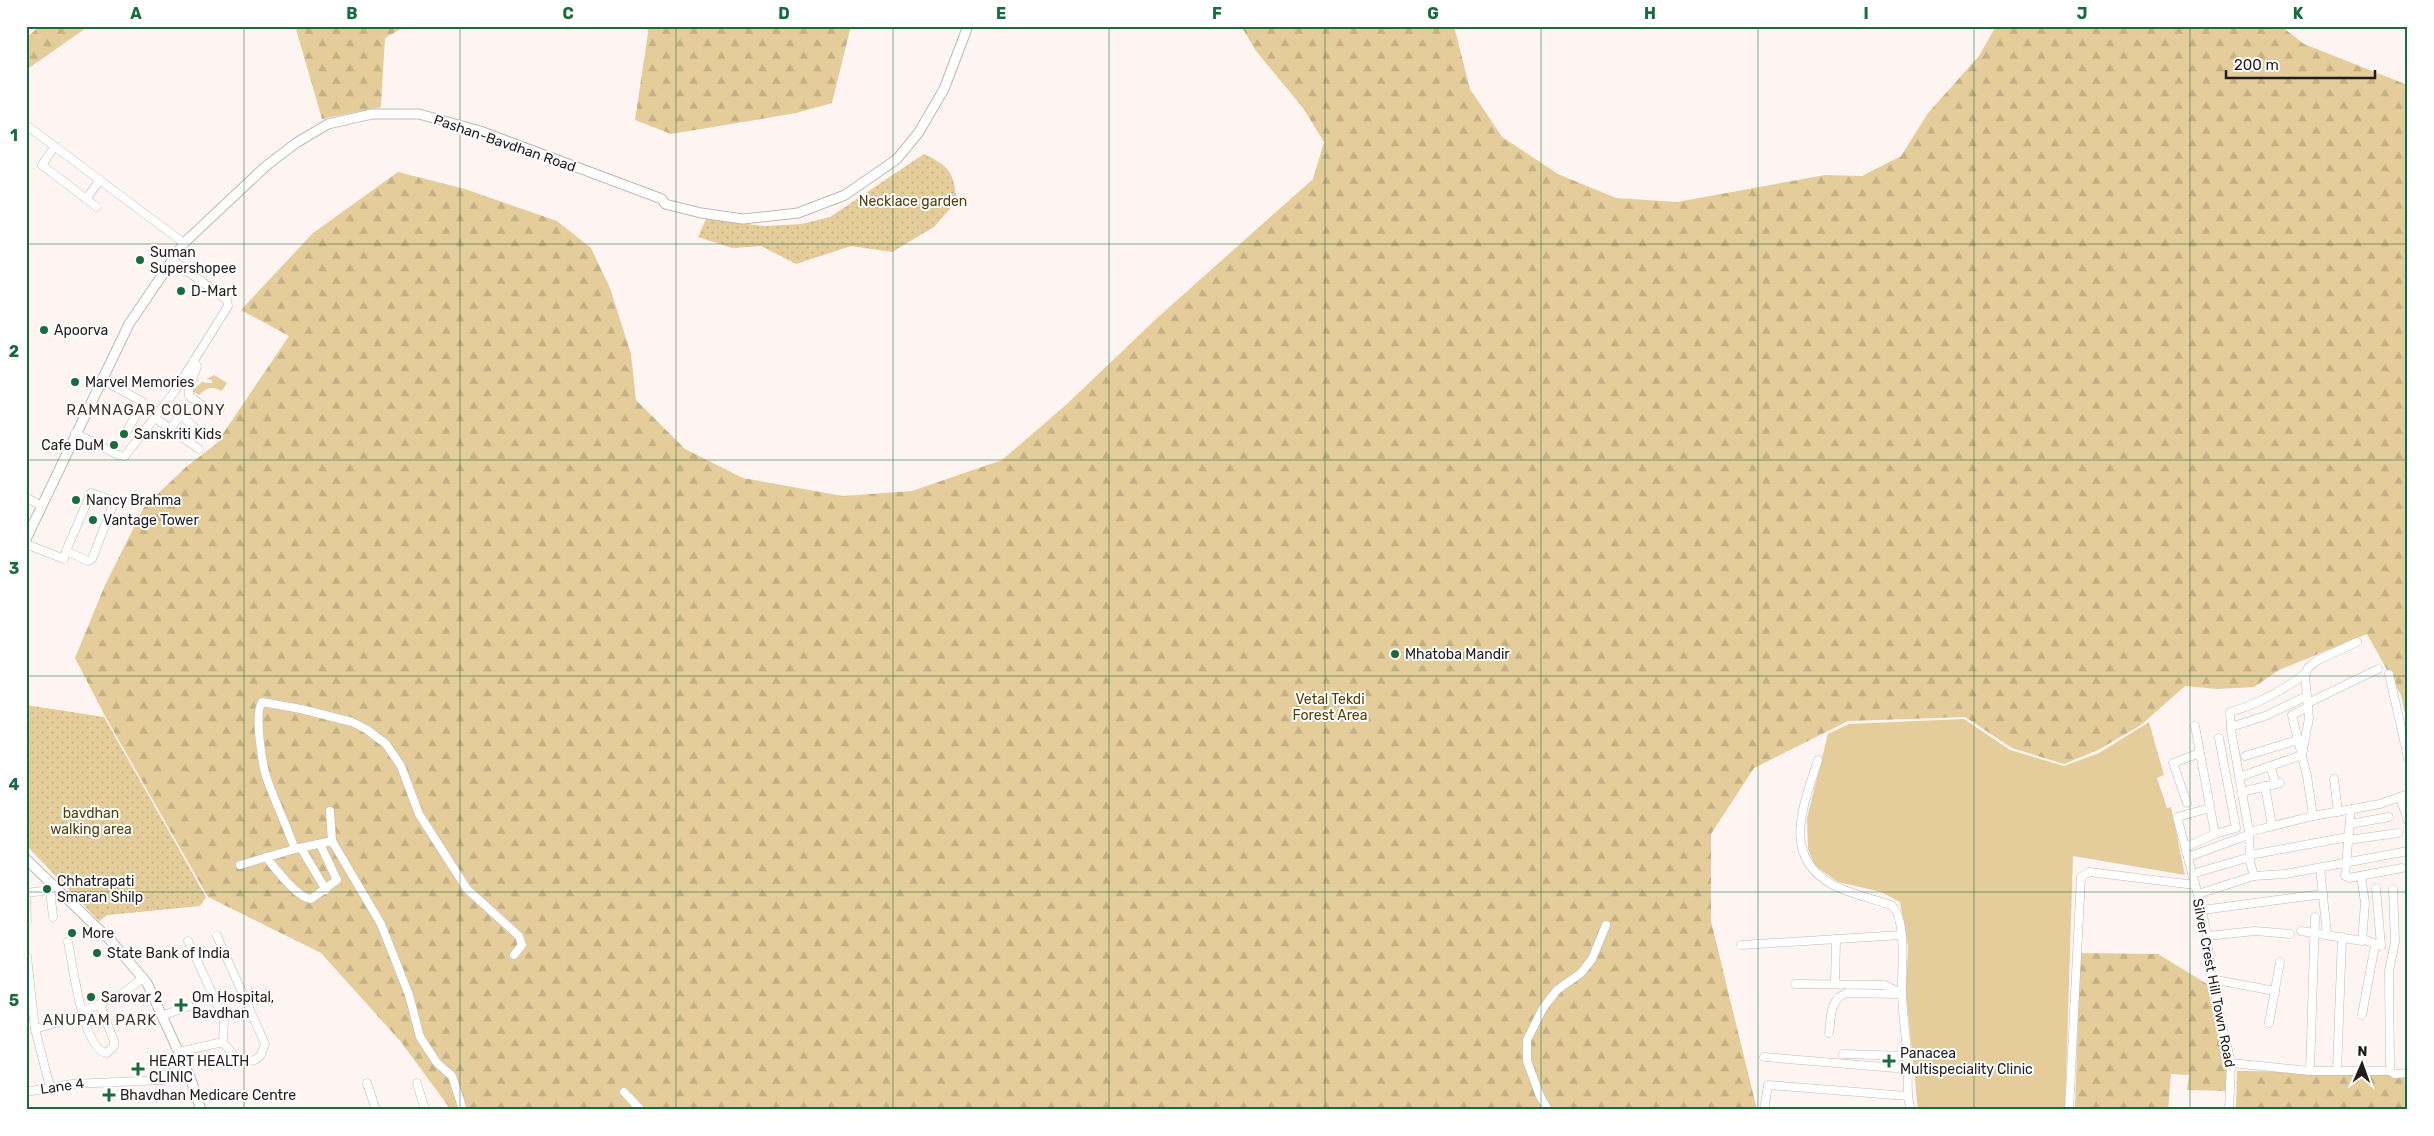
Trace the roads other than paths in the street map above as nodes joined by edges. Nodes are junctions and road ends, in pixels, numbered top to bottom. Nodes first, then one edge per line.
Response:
1 (968, 26) edge
2 (26, 125) edge
3 (55, 146) junction
4 (100, 180) junction
5 (86, 199) junction
6 (97, 207) dead end
7 (184, 243) junction
8 (172, 260) junction
9 (193, 361) junction
10 (101, 378) junction
11 (220, 409) dead end
12 (155, 418) junction
13 (170, 429) junction
14 (127, 431) dead end
15 (75, 434) junction
16 (188, 441) junction
17 (199, 449) dead end
18 (28, 499) dead end
19 (42, 506) junction
20 (26, 539) edge
21 (26, 544) edge
22 (66, 551) junction
23 (2357, 642) dead end
24 (2378, 669) dead end
25 (2306, 673) junction
26 (2389, 674) dead end
27 (2308, 702) junction
28 (2195, 726) dead end
29 (2231, 726) junction
30 (2220, 738) dead end
31 (2298, 740) junction
32 (2200, 753) junction
33 (2302, 755) junction
34 (2245, 756) dead end
35 (2408, 758) edge
36 (1818, 760) dead end
37 (2270, 766) junction
38 (2239, 777) junction
39 (2334, 779) dead end
40 (2265, 786) junction
41 (2241, 792) junction
42 (2408, 794) edge
43 (2400, 797) junction
44 (2187, 803) dead end
45 (2210, 808) junction
46 (2351, 809) junction
47 (330, 812) dead end
48 (2338, 812) junction
49 (2313, 816) junction
50 (2389, 817) dead end
51 (2408, 821) edge
52 (2350, 824) junction
53 (2272, 826) junction
54 (2248, 833) junction
55 (2398, 833) dead end
56 (2215, 834) junction
57 (2348, 838) junction
58 (332, 842) junction
59 (320, 844) junction
60 (2186, 847) junction
61 (298, 848) junction
62 (2408, 851) edge
63 (266, 856) junction
64 (2250, 856) junction
65 (2188, 857) junction
66 (26, 859) edge
67 (2346, 862) junction
68 (240, 866) dead end
69 (2320, 868) junction
70 (2402, 868) dead end
71 (2192, 874) junction
72 (2254, 876) junction
73 (2361, 876) junction
74 (2195, 886) junction
75 (2376, 888) dead end
76 (54, 889) junction
77 (2393, 889) dead end
78 (326, 890) junction
79 (26, 893) edge
80 (2198, 894) junction
81 (2323, 894) junction
82 (26, 900) edge
83 (2202, 910) junction
84 (53, 917) dead end
85 (2316, 917) dead end
86 (27, 922) edge
87 (1606, 925) dead end
88 (2301, 931) dead end
89 (2316, 932) junction
90 (1901, 934) junction
91 (2290, 934) dead end
92 (2327, 934) junction
93 (217, 936) dead end
94 (2207, 936) junction
95 (2342, 938) junction
96 (1836, 939) junction
97 (2363, 939) junction
98 (188, 941) dead end
99 (68, 942) dead end
100 (1741, 945) dead end
101 (2375, 945) junction
102 (514, 955) dead end
103 (27, 957) edge
104 (2280, 962) dead end
105 (143, 978) junction
106 (2211, 979) junction
107 (1795, 984) dead end
108 (1834, 984) junction
109 (2275, 991) junction
110 (1902, 994) junction
111 (100, 1005) junction
112 (189, 1006) dead end
113 (83, 1014) junction
114 (2362, 1015) dead end
115 (162, 1016) junction
116 (2270, 1023) dead end
117 (35, 1029) junction
118 (1829, 1033) dead end
119 (223, 1042) junction
120 (178, 1052) junction
121 (1843, 1054) dead end
122 (1907, 1056) junction
123 (1764, 1057) dead end
124 (183, 1062) junction
125 (2231, 1063) junction
126 (1908, 1069) junction
127 (2310, 1071) junction
128 (2337, 1071) junction
129 (2390, 1071) junction
130 (2408, 1073) edge
131 (189, 1074) junction
132 (158, 1079) junction
133 (367, 1083) dead end
134 (417, 1083) dead end
135 (50, 1087) junction
136 (26, 1092) edge
137 (624, 1092) dead end
138 (1907, 1096) junction
139 (201, 1110) edge
140 (376, 1110) edge
141 (425, 1110) edge
142 (463, 1110) edge
143 (641, 1110) edge
144 (1548, 1110) edge
145 (1766, 1110) edge
146 (1911, 1110) edge
147 (2069, 1110) edge
148 (2229, 1110) edge

1 - 7 main road, Pashan-Bavdhan Road
2 - 3 street
3 - 4 street
3 - 5 street
4 - 5 street
4 - 7 street
5 - 6 street
7 - 8 main road, Pashan-Bavdhan Road
8 - 9 street
8 - 10 main road, Pashan-Bavdhan Road
9 - 11 street
9 - 12 street
10 - 14 street
10 - 15 main road, Pashan-Bavdhan Road
12 - 13 street
12 - 15 street
13 - 16 street
13 - 16 street
15 - 19 main road, Pashan-Bavdhan Road
16 - 17 street
18 - 19 street
19 - 20 main road, Pashan-Bavdhan Road
21 - 22 street
22 - 22 street
23 - 25 street
24 - 27 street
25 - 27 street
25 - 29 street
26 - 35 street
27 - 29 street
27 - 31 street
27 - 33 street
28 - 32 street
29 - 38 street
30 - 56 street
31 - 33 street
31 - 34 street
32 - 44 street
32 - 45 street
33 - 37 street
33 - 49 street
36 - 90 street
37 - 38 street
37 - 40 street
38 - 41 street
39 - 48 street
40 - 41 street
40 - 53 street
41 - 54 street
42 - 43 street
43 - 46 street
43 - 51 street
45 - 56 street
45 - 60 street, Silver Crest Hill Town Road
46 - 48 street
46 - 52 street
47 - 58 street
48 - 49 street
49 - 53 street
50 - 52 street
52 - 57 street
53 - 54 street
54 - 64 street
54 - 65 street
55 - 57 street
56 - 60 street
57 - 64 street
57 - 67 street
58 - 59 street
58 - 142 street
59 - 61 street
59 - 78 street
60 - 65 street, Silver Crest Hill Town Road
61 - 63 street
61 - 78 street
61 - 102 street
62 - 67 street
63 - 68 street
63 - 78 street
64 - 71 street
64 - 72 street
65 - 71 street, Silver Crest Hill Town Road
66 - 76 main road
67 - 69 street
67 - 73 street
69 - 72 street
69 - 81 street
70 - 73 street
71 - 74 street, Silver Crest Hill Town Road
72 - 80 street
73 - 97 street
74 - 80 street, Silver Crest Hill Town Road
74 - 147 street
75 - 101 street
76 - 79 street
76 - 84 street
76 - 105 main road
77 - 129 street
80 - 83 street, Silver Crest Hill Town Road
81 - 83 street
81 - 92 street
82 - 86 street
83 - 94 street, Silver Crest Hill Town Road
85 - 89 street
87 - 144 street
88 - 89 street
89 - 92 street
89 - 127 street
90 - 96 street
90 - 110 street
91 - 94 street
92 - 95 street
93 - 119 street
94 - 106 street, Silver Crest Hill Town Road
95 - 97 street
95 - 128 street
96 - 100 street
96 - 108 street
97 - 101 street
98 - 119 street
99 - 113 street
101 - 114 street
103 - 117 street
104 - 109 street
105 - 111 street
105 - 115 main road
106 - 109 street
106 - 125 street, Silver Crest Hill Town Road
107 - 108 street
108 - 110 street
109 - 116 street
110 - 118 street
110 - 122 street
111 - 113 street
111 - 113 street
112 - 115 street
113 - 117 street
115 - 120 main road
117 - 135 street
119 - 120 street
120 - 124 main road
121 - 122 street
122 - 126 street
123 - 126 street
124 - 131 main road
124 - 132 street, Lane 4
125 - 127 street
125 - 148 street, Silver Crest Hill Town Road
126 - 138 street
127 - 128 street
128 - 129 street
129 - 130 street
131 - 132 street, Lane 4
131 - 139 main road
132 - 135 street, Lane 4
133 - 140 street
134 - 141 street
135 - 136 street, Lane 4
137 - 143 street
138 - 145 street
138 - 146 street

